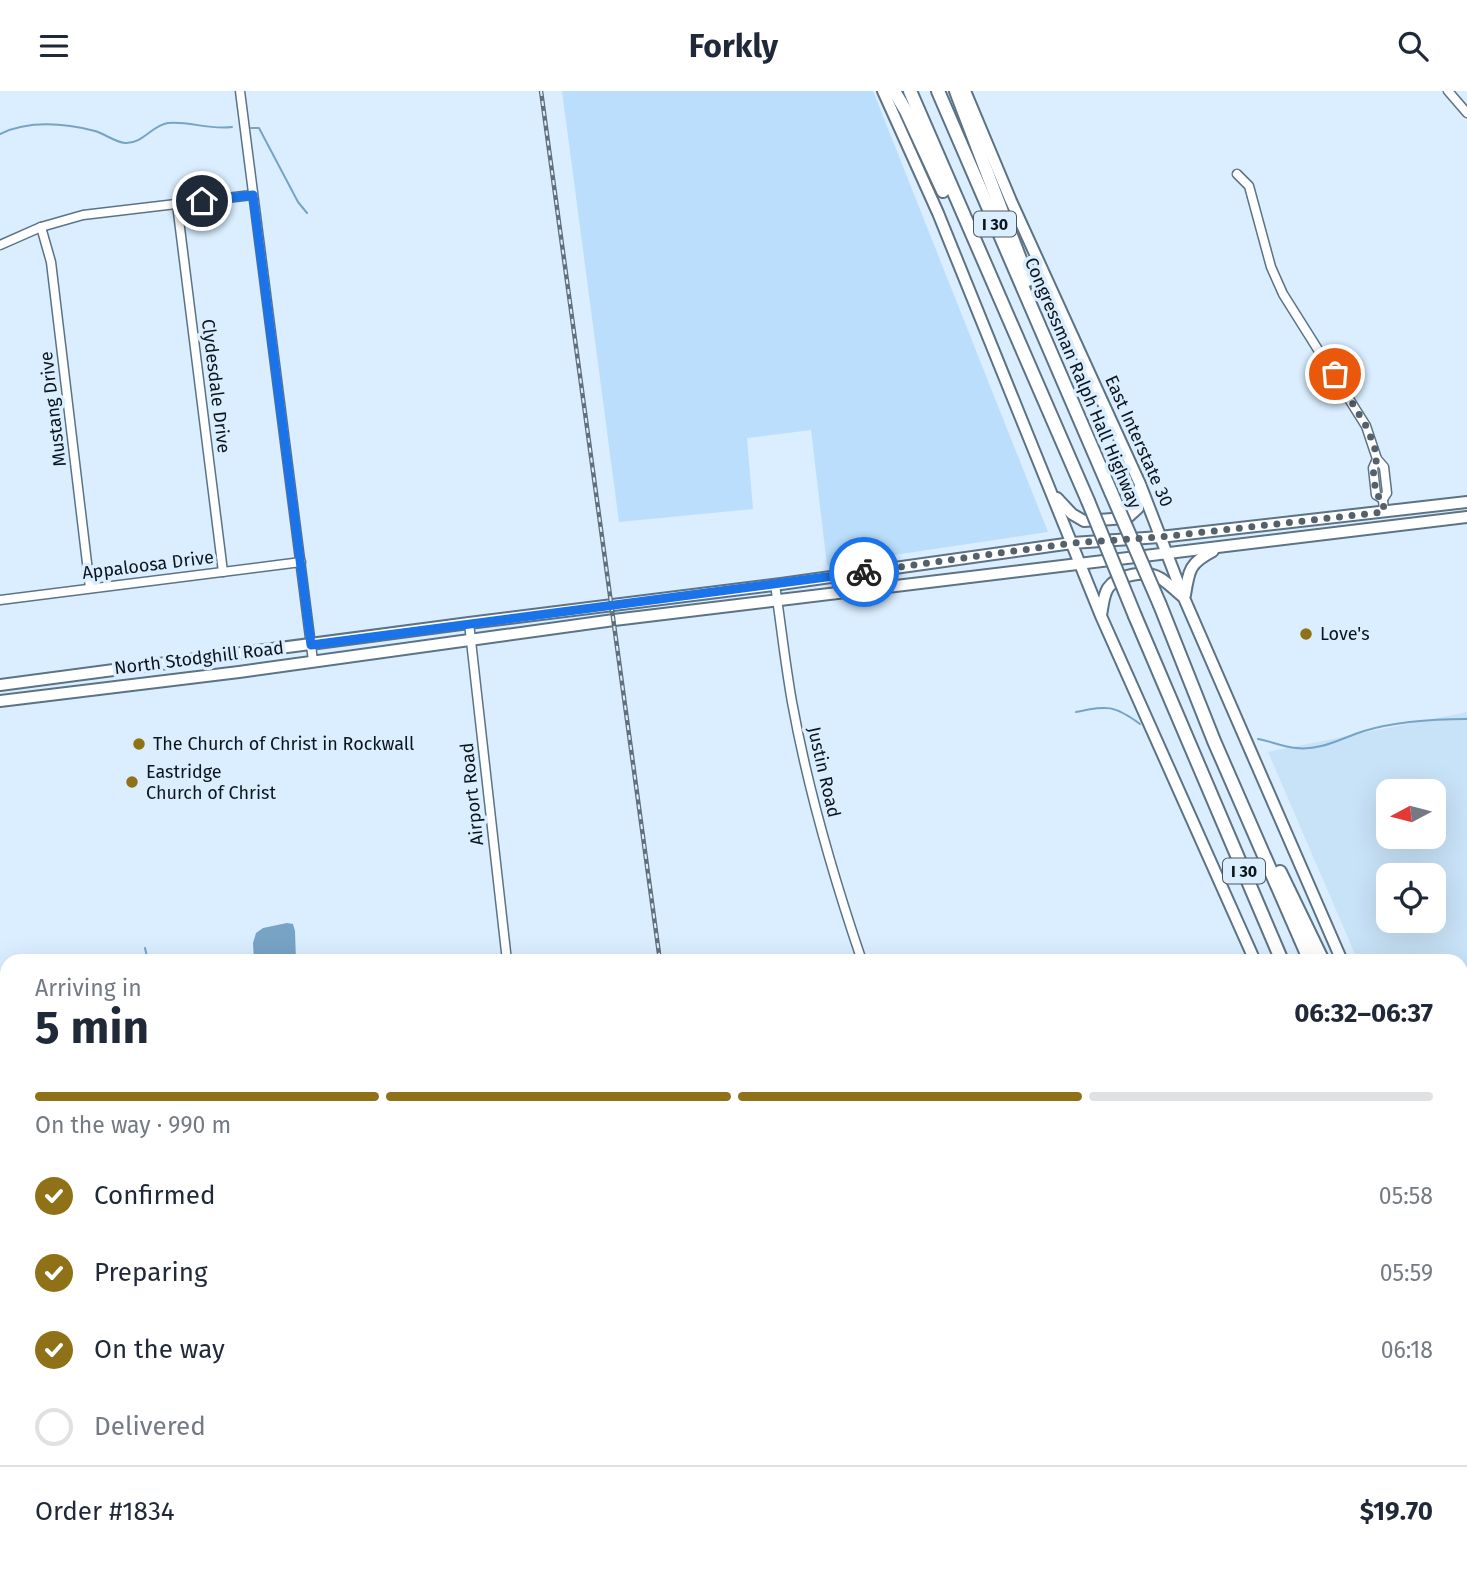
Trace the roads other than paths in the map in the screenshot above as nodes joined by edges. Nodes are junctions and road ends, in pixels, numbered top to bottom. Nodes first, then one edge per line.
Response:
1 (240, 91) edge
2 (883, 91) edge
3 (894, 91) edge
4 (910, 91) edge
5 (937, 91) edge
6 (956, 91) edge
7 (965, 91) edge
8 (1448, 91) edge
9 (1467, 113) edge
10 (1237, 174) dead end
11 (253, 195) junction
12 (177, 204) junction
13 (41, 227) junction
14 (0, 245) edge
15 (1017, 333) junction
16 (1053, 357) junction
17 (1140, 484) junction
18 (1051, 491) junction
19 (1467, 502) edge
20 (1384, 512) junction
21 (1467, 517) edge
22 (1160, 537) junction
23 (1072, 543) junction
24 (1221, 547) junction
25 (1167, 553) junction
26 (301, 562) junction
27 (1081, 563) junction
28 (223, 572) junction
29 (775, 585) junction
30 (90, 588) junction
31 (1184, 598) junction
32 (0, 600) edge
33 (777, 600) junction
34 (1101, 616) junction
35 (469, 623) junction
36 (470, 639) junction
37 (311, 645) junction
38 (313, 661) junction
39 (0, 685) edge
40 (0, 701) edge
41 (1205, 782) junction
42 (1246, 814) junction
43 (506, 954) edge
44 (860, 954) edge
45 (1252, 954) edge
46 (1270, 954) edge
47 (1279, 954) edge
48 (1307, 954) edge
49 (1319, 954) edge
50 (1339, 954) edge

1 - 11 street
2 - 18 main road
3 - 15 highway
4 - 15 highway, I 30
5 - 16 highway, Congressman Ralph Hall Highway / I 30
6 - 16 highway
7 - 17 main road, East Interstate 30
8 - 9 street
10 - 20 street
11 - 12 street
11 - 26 street
12 - 13 street
12 - 28 street, Clydesdale Drive
13 - 14 street
13 - 30 street, Mustang Drive
15 - 41 highway, I 30, bridge
16 - 42 highway, Congressman Ralph Hall Highway / I 30, bridge
17 - 18 main road
17 - 22 main road, East Interstate 30
18 - 23 main road
19 - 20 main road, North Stodghill Road
20 - 22 main road, North Stodghill Road
21 - 24 main road, North Stodghill Road
22 - 23 main road, North Stodghill Road
22 - 25 main road, East Interstate 30
23 - 27 main road
23 - 29 main road, North Stodghill Road
24 - 25 main road, North Stodghill Road
24 - 31 main road
25 - 27 main road, North Stodghill Road
25 - 31 main road, East Interstate 30
26 - 28 street, Appaloosa Drive
26 - 37 street
27 - 33 main road, North Stodghill Road
27 - 34 main road
28 - 30 street, Appaloosa Drive
29 - 33 street, Justin Road
29 - 35 main road, North Stodghill Road
30 - 32 street, Appaloosa Drive
31 - 34 main road
31 - 50 main road, East Interstate 30
33 - 36 main road, North Stodghill Road
33 - 44 street, Justin Road
34 - 45 main road
35 - 36 street, Airport Road
35 - 37 main road, North Stodghill Road
36 - 38 main road, North Stodghill Road
36 - 43 street, Airport Road
37 - 38 street
37 - 39 main road, North Stodghill Road
38 - 40 main road, North Stodghill Road
41 - 46 highway
41 - 47 highway, I 30
42 - 48 highway, Congressman Ralph Hall Highway / I 30
42 - 49 highway

